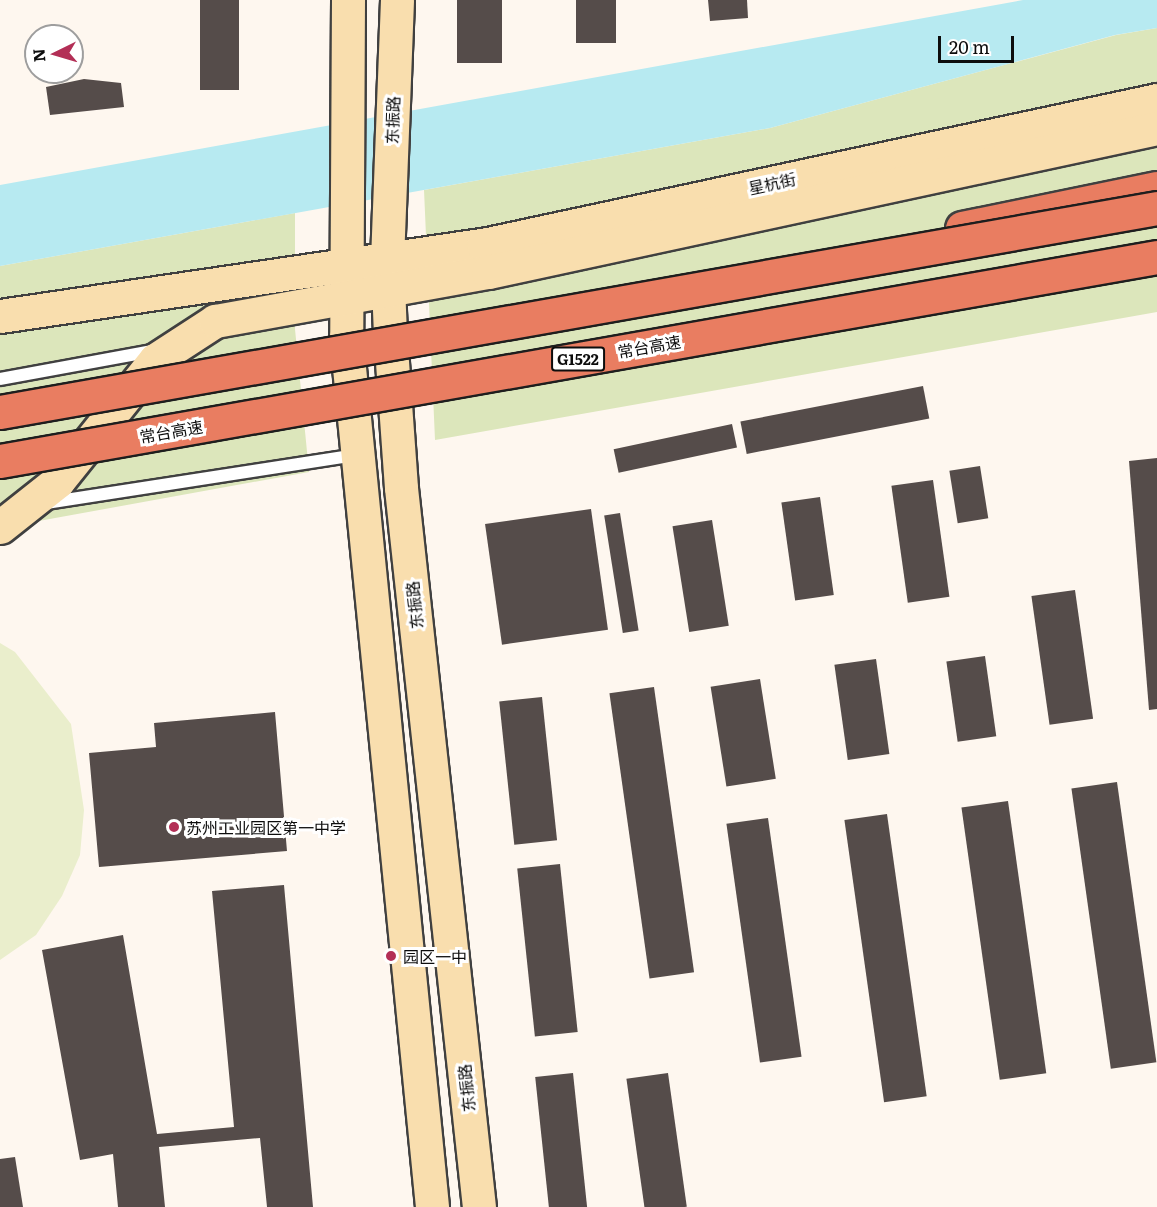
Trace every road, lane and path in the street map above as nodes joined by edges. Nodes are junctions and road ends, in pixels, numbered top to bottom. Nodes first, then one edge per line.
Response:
1 (348, 0) edge
2 (397, 0) edge
3 (1157, 100) edge
4 (1157, 128) edge
5 (1157, 188) edge
6 (1157, 208) edge
7 (1157, 257) edge
8 (387, 276) junction
9 (704, 287) junction
10 (345, 291) junction
11 (0, 316) edge
12 (241, 332) dead end
13 (219, 337) dead end
14 (0, 379) edge
15 (0, 412) edge
16 (355, 456) junction
17 (0, 461) edge
18 (0, 510) edge
19 (0, 527) edge
20 (432, 1207) edge
21 (479, 1207) edge

1 - 10 main road
2 - 8 main road, 东振路
3 - 8 main road, 星杭街
4 - 8 main road, 星杭街
5 - 9 highway, bridge
6 - 9 highway, bridge
7 - 17 highway, 常台高速 / G1522, bridge
8 - 10 main road
8 - 21 main road, 东振路
9 - 15 highway, bridge
10 - 11 main road
10 - 12 lane
10 - 16 main road
10 - 19 main road
13 - 14 lane
16 - 18 lane
16 - 20 main road

